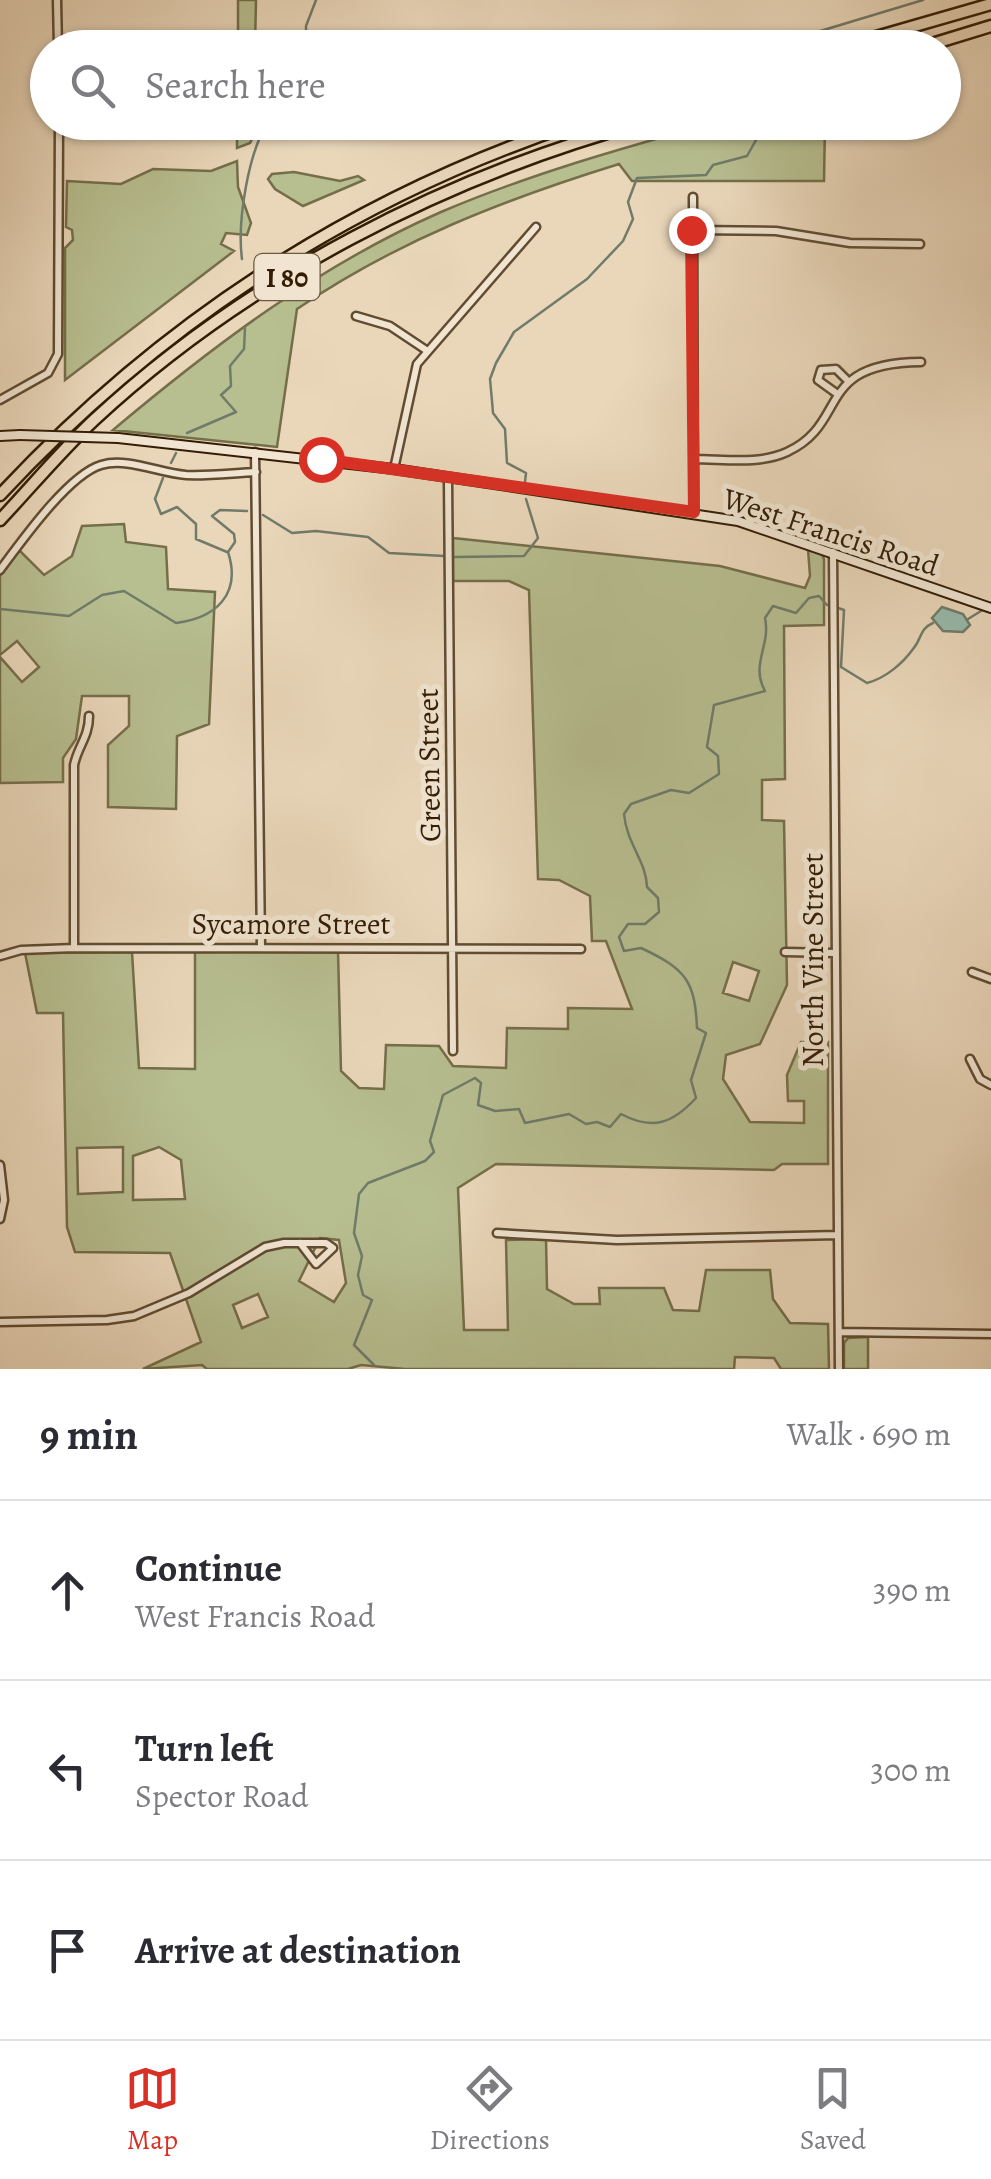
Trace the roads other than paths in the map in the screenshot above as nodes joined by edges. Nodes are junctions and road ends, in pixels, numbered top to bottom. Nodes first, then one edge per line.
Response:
1 (58, 0) edge
2 (991, 4) edge
3 (991, 26) edge
4 (58, 30) edge
5 (901, 30) edge
6 (961, 35) edge
7 (58, 140) edge
8 (534, 140) edge
9 (586, 140) edge
10 (692, 197) dead end
11 (536, 227) dead end
12 (691, 230) junction
13 (920, 244) dead end
14 (356, 316) dead end
15 (426, 350) junction
16 (921, 362) dead end
17 (848, 381) junction
18 (836, 393) junction
19 (0, 400) edge
20 (0, 436) edge
21 (255, 451) junction
22 (694, 460) junction
23 (394, 469) junction
24 (256, 472) junction
25 (448, 479) junction
26 (0, 495) edge
27 (694, 512) junction
28 (0, 520) edge
29 (833, 550) junction
30 (0, 570) edge
31 (991, 608) edge
32 (89, 716) dead end
33 (453, 946) junction
34 (261, 947) junction
35 (74, 948) junction
36 (581, 948) dead end
37 (785, 952) dead end
38 (835, 952) junction
39 (0, 954) edge
40 (972, 972) dead end
41 (991, 979) edge
42 (453, 1051) dead end
43 (970, 1059) dead end
44 (991, 1086) edge
45 (0, 1165) edge
46 (0, 1219) edge
47 (497, 1234) dead end
48 (837, 1235) junction
49 (300, 1243) junction
50 (0, 1322) edge
51 (840, 1332) junction
52 (991, 1334) edge
53 (839, 1369) edge

1 - 4 street
2 - 5 highway
3 - 6 highway
7 - 19 street
8 - 26 highway, I 80
9 - 28 highway, I 80
10 - 12 street
11 - 15 street
12 - 13 street
12 - 22 street
14 - 15 street
15 - 23 street
16 - 17 street
17 - 18 street
17 - 18 street
18 - 22 street
20 - 21 street, West Francis Road, bridge
21 - 23 street, West Francis Road
21 - 24 street
22 - 27 street
23 - 25 street, West Francis Road
24 - 30 street
24 - 34 street
25 - 27 street, West Francis Road
25 - 33 street, Green Street
27 - 29 street, West Francis Road
29 - 31 street, West Francis Road
29 - 38 street, North Vine Street
32 - 35 street
33 - 34 street, Sycamore Street
33 - 36 street, Sycamore Street
33 - 42 street, Green Street
34 - 35 street, Sycamore Street
35 - 39 street, Sycamore Street
37 - 38 street
38 - 48 street, North Vine Street
40 - 41 street
43 - 44 street
45 - 46 street
47 - 48 street
48 - 51 street, North Vine Street
49 - 49 street
49 - 50 street
51 - 52 street
51 - 53 street, North Vine Street

